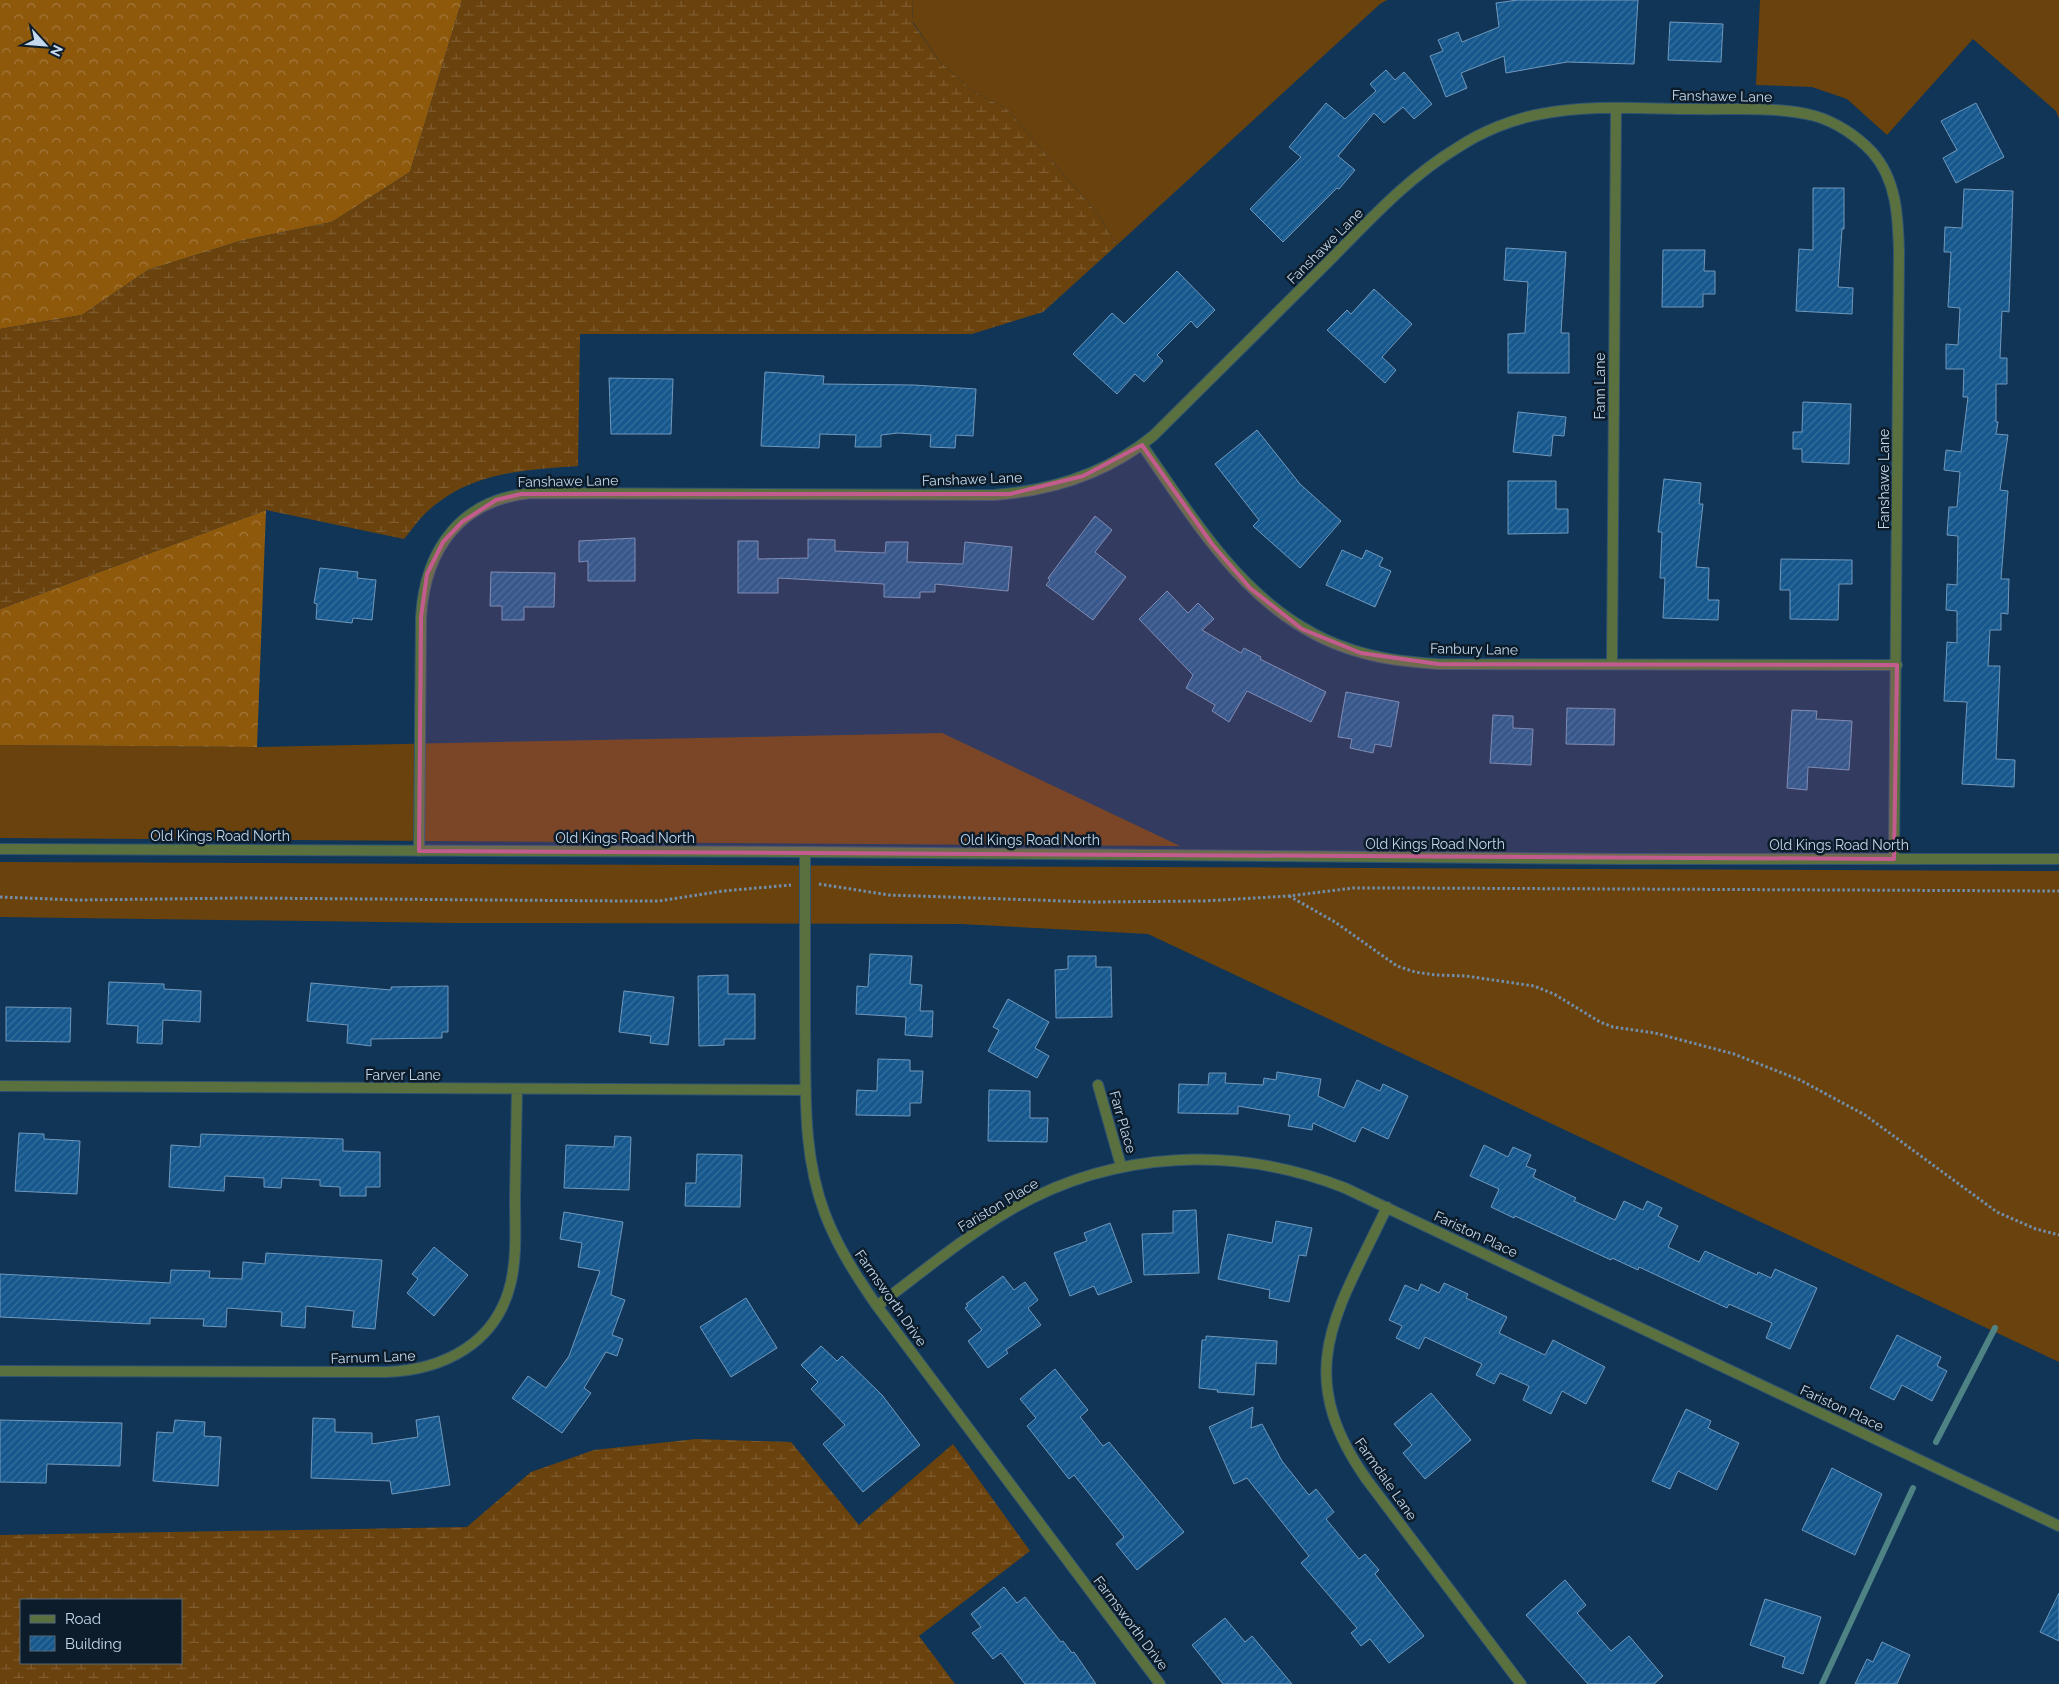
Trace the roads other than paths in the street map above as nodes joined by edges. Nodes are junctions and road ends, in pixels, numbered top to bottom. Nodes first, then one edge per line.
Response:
1 (1616, 109) junction
2 (1142, 445) junction
3 (1612, 664) junction
4 (1897, 665) junction
5 (0, 849) edge
6 (419, 851) junction
7 (805, 852) junction
8 (1894, 859) junction
9 (2059, 859) edge
10 (1098, 1085) dead end
11 (0, 1086) edge
12 (517, 1089) junction
13 (806, 1090) junction
14 (1121, 1166) junction
15 (1387, 1207) junction
16 (877, 1306) junction
17 (0, 1371) edge
18 (2059, 1526) edge
19 (1160, 1684) edge
20 (1521, 1684) edge

1 - 2 street, Fanshawe Lane
1 - 3 street, Fann Lane
1 - 4 street, Fanshawe Lane
2 - 3 street, Fanbury Lane
2 - 6 street, Fanshawe Lane
3 - 4 street, Fanbury Lane
4 - 8 street, Fanshawe Lane
5 - 6 street, Old Kings Road North
6 - 7 street, Old Kings Road North
7 - 8 street, Old Kings Road North
7 - 13 street, Farmsworth Drive
8 - 9 street, Old Kings Road North
10 - 14 street, Farr Place
11 - 12 street, Farver Lane
12 - 13 street, Farver Lane
12 - 17 street, Farnum Lane
13 - 16 street, Farmsworth Drive
14 - 15 street, Fariston Place
14 - 16 street, Fariston Place
15 - 18 street, Fariston Place
15 - 20 street, Farmdale Lane
16 - 19 street, Farmsworth Drive

